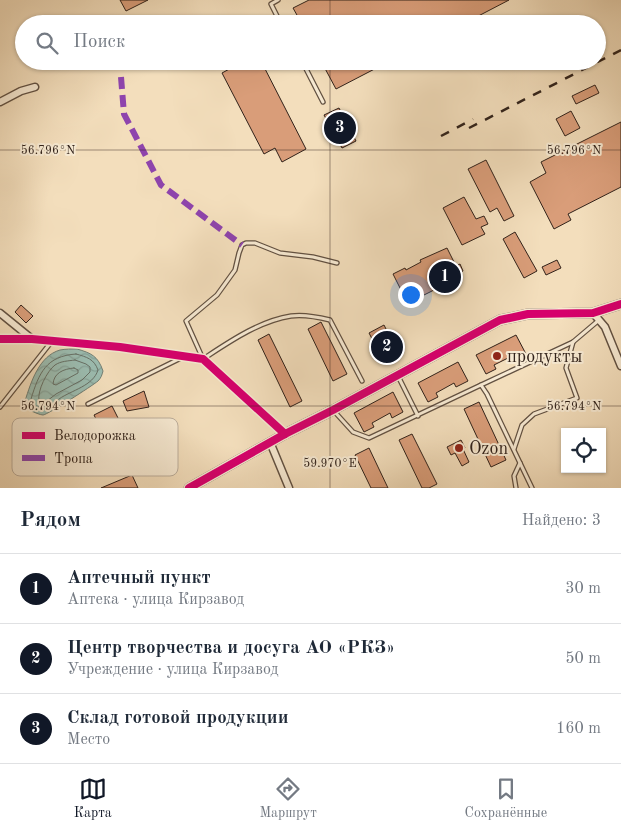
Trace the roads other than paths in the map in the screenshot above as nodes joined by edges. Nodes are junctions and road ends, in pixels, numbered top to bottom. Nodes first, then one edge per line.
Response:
1 (278, 0) edge
2 (276, 15) edge
3 (307, 70) edge
4 (35, 87) dead end
5 (0, 102) edge
6 (323, 102) dead end
7 (337, 263) dead end
8 (621, 304) edge
9 (0, 313) edge
10 (596, 317) junction
11 (0, 339) edge
12 (32, 339) junction
13 (52, 341) junction
14 (573, 342) junction
15 (184, 356) junction
16 (203, 359) junction
17 (621, 366) edge
18 (398, 375) junction
19 (362, 382) dead end
20 (481, 386) junction
21 (88, 404) dead end
22 (0, 407) edge
23 (333, 410) junction
24 (418, 416) junction
25 (285, 434) junction
26 (270, 442) junction
27 (514, 449) junction
28 (520, 462) junction
29 (188, 488) edge
30 (289, 488) edge
31 (516, 488) edge
32 (532, 488) edge

1 - 2 lane
3 - 6 lane
4 - 5 street
7 - 16 lane
8 - 10 street
9 - 12 street
10 - 14 lane
10 - 17 street
10 - 18 street
11 - 12 street
12 - 13 street
13 - 15 street
13 - 22 lane
14 - 20 lane
14 - 27 lane
15 - 16 street
15 - 21 lane
16 - 19 lane
16 - 25 street
18 - 23 street
18 - 24 lane
20 - 24 lane
20 - 27 lane
23 - 24 lane
23 - 25 street
25 - 26 street
26 - 29 street
26 - 30 street
27 - 28 lane
28 - 31 lane
28 - 32 lane

